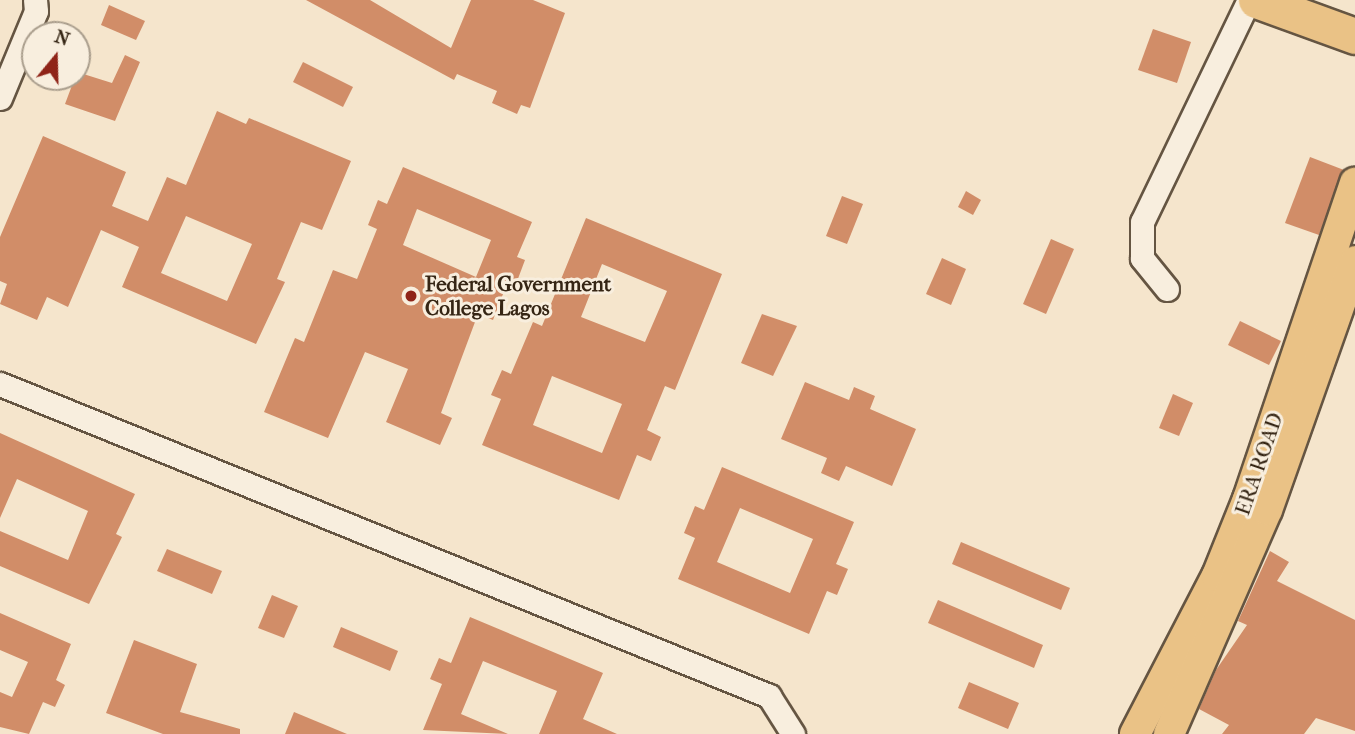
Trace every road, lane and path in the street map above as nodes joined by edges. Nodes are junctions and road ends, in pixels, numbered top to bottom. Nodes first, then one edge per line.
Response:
1 (36, 0) edge
2 (1249, 0) edge
3 (1256, 0) edge
4 (1355, 36) edge
5 (0, 98) edge
6 (1355, 183) edge
7 (1355, 261) edge
8 (1167, 289) dead end
9 (0, 384) edge
10 (793, 734) edge
11 (1135, 734) edge
12 (1169, 734) edge

1 - 5 lane
2 - 8 lane
3 - 4 highway
6 - 11 main road, ERA ROAD
7 - 12 main road
9 - 10 lane

